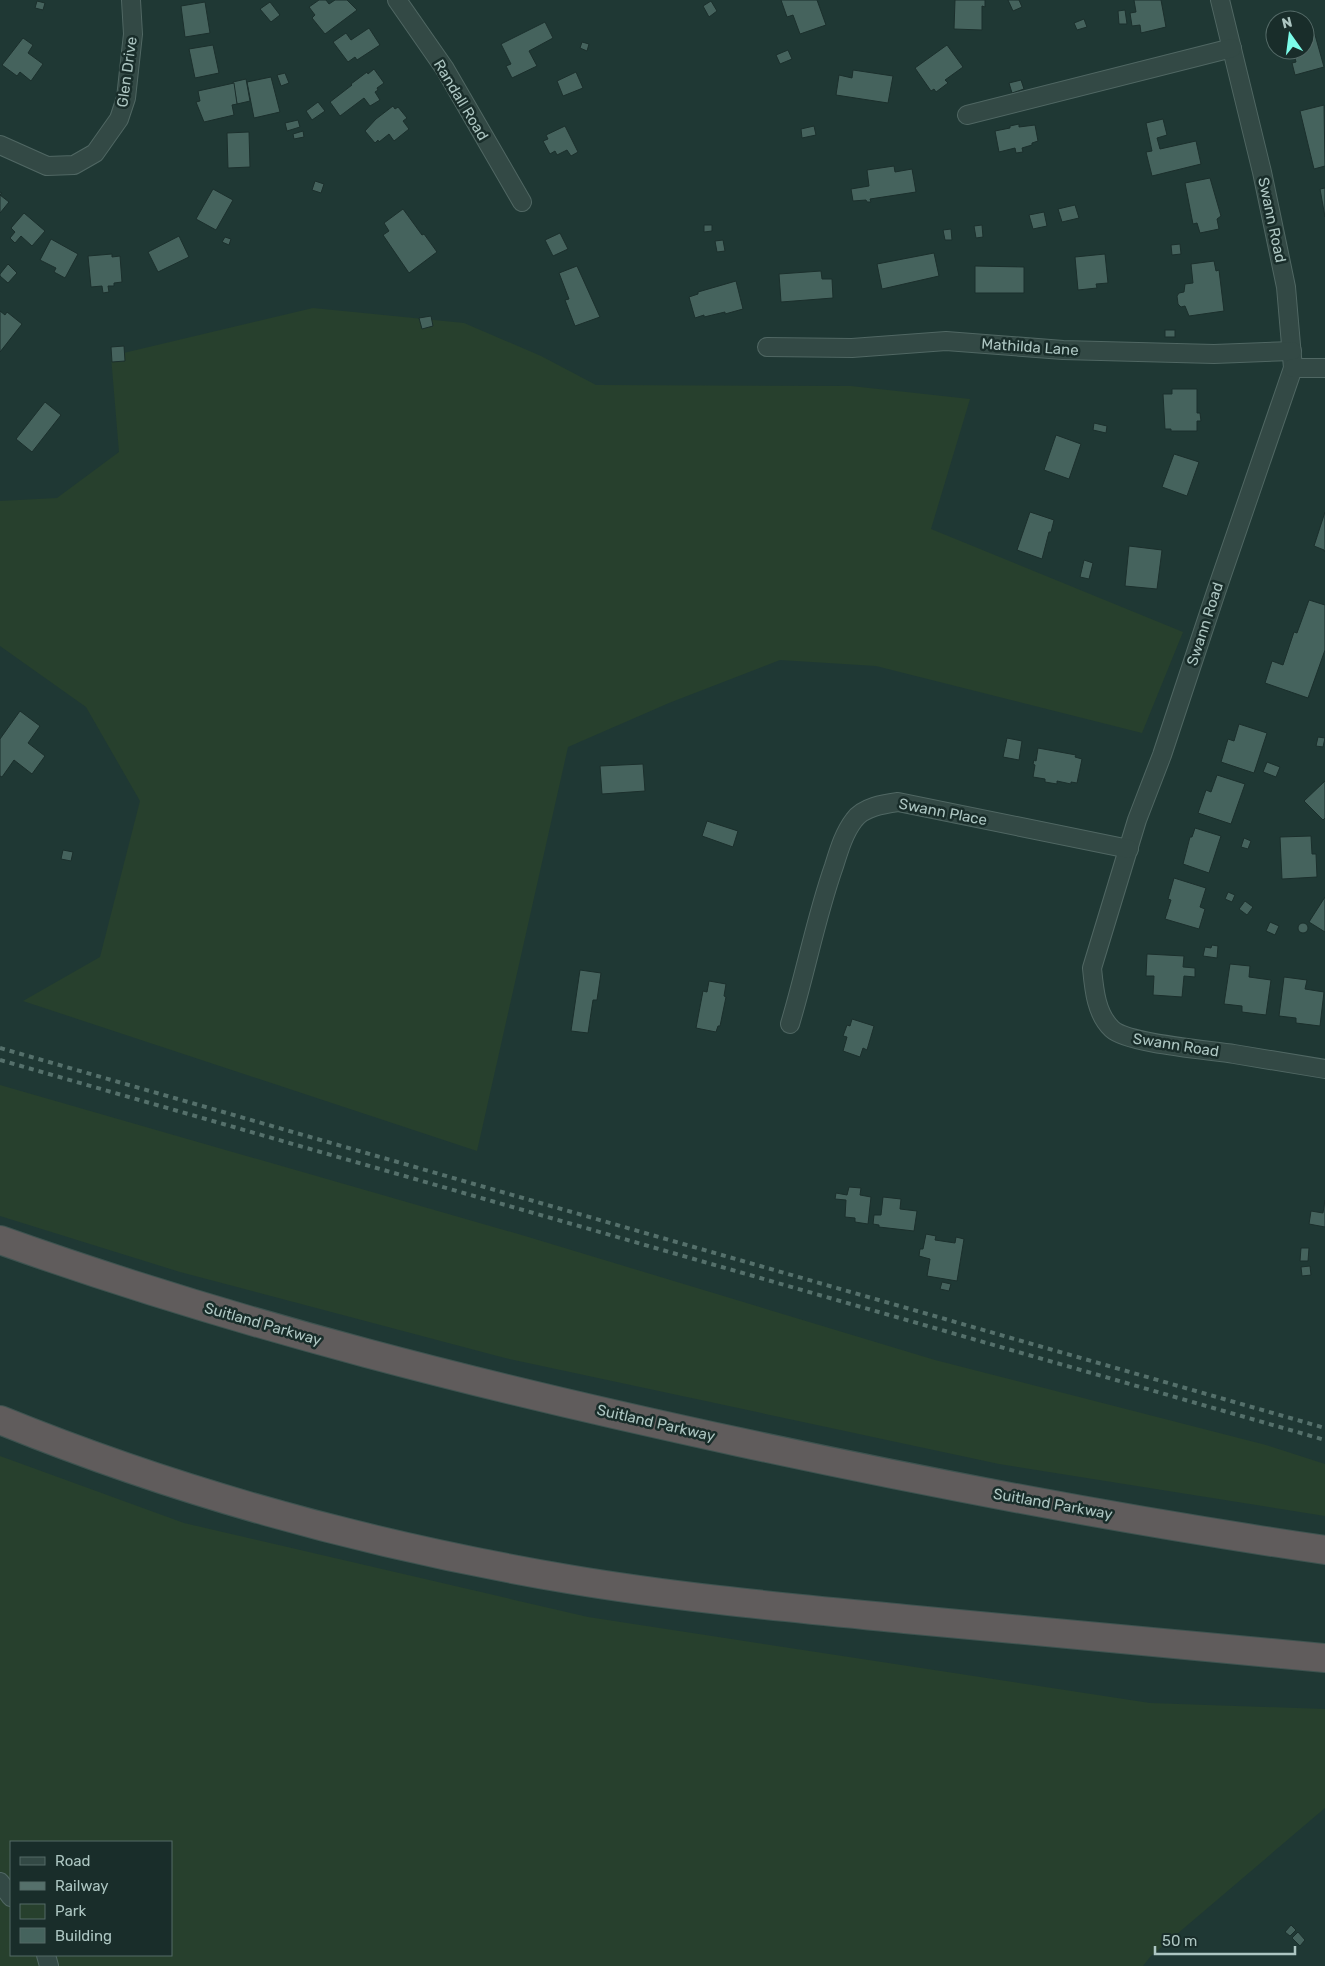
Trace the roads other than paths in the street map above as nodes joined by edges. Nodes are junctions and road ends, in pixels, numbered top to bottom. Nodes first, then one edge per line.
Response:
1 (131, 0) edge
2 (397, 0) edge
3 (1220, 0) edge
4 (1232, 48) junction
5 (967, 115) dead end
6 (0, 145) edge
7 (522, 202) dead end
8 (767, 347) dead end
9 (1293, 360) junction
10 (1325, 368) edge
11 (1129, 849) junction
12 (790, 1024) dead end
13 (1325, 1069) edge
14 (0, 1240) edge
15 (0, 1420) edge
16 (1325, 1550) edge
17 (1325, 1658) edge
18 (0, 1882) edge
19 (10, 1896) edge

1 - 6 street, Glen Drive
2 - 7 street, Randall Road
3 - 4 street, Swann Road
4 - 5 street
4 - 9 street, Swann Road
8 - 9 street, Mathilda Lane
9 - 10 street, Mathilda Lane
9 - 11 street, Swann Road
11 - 12 street, Swann Place
11 - 13 street, Swann Road
14 - 16 highway, Suitland Parkway
15 - 17 highway
18 - 19 street

